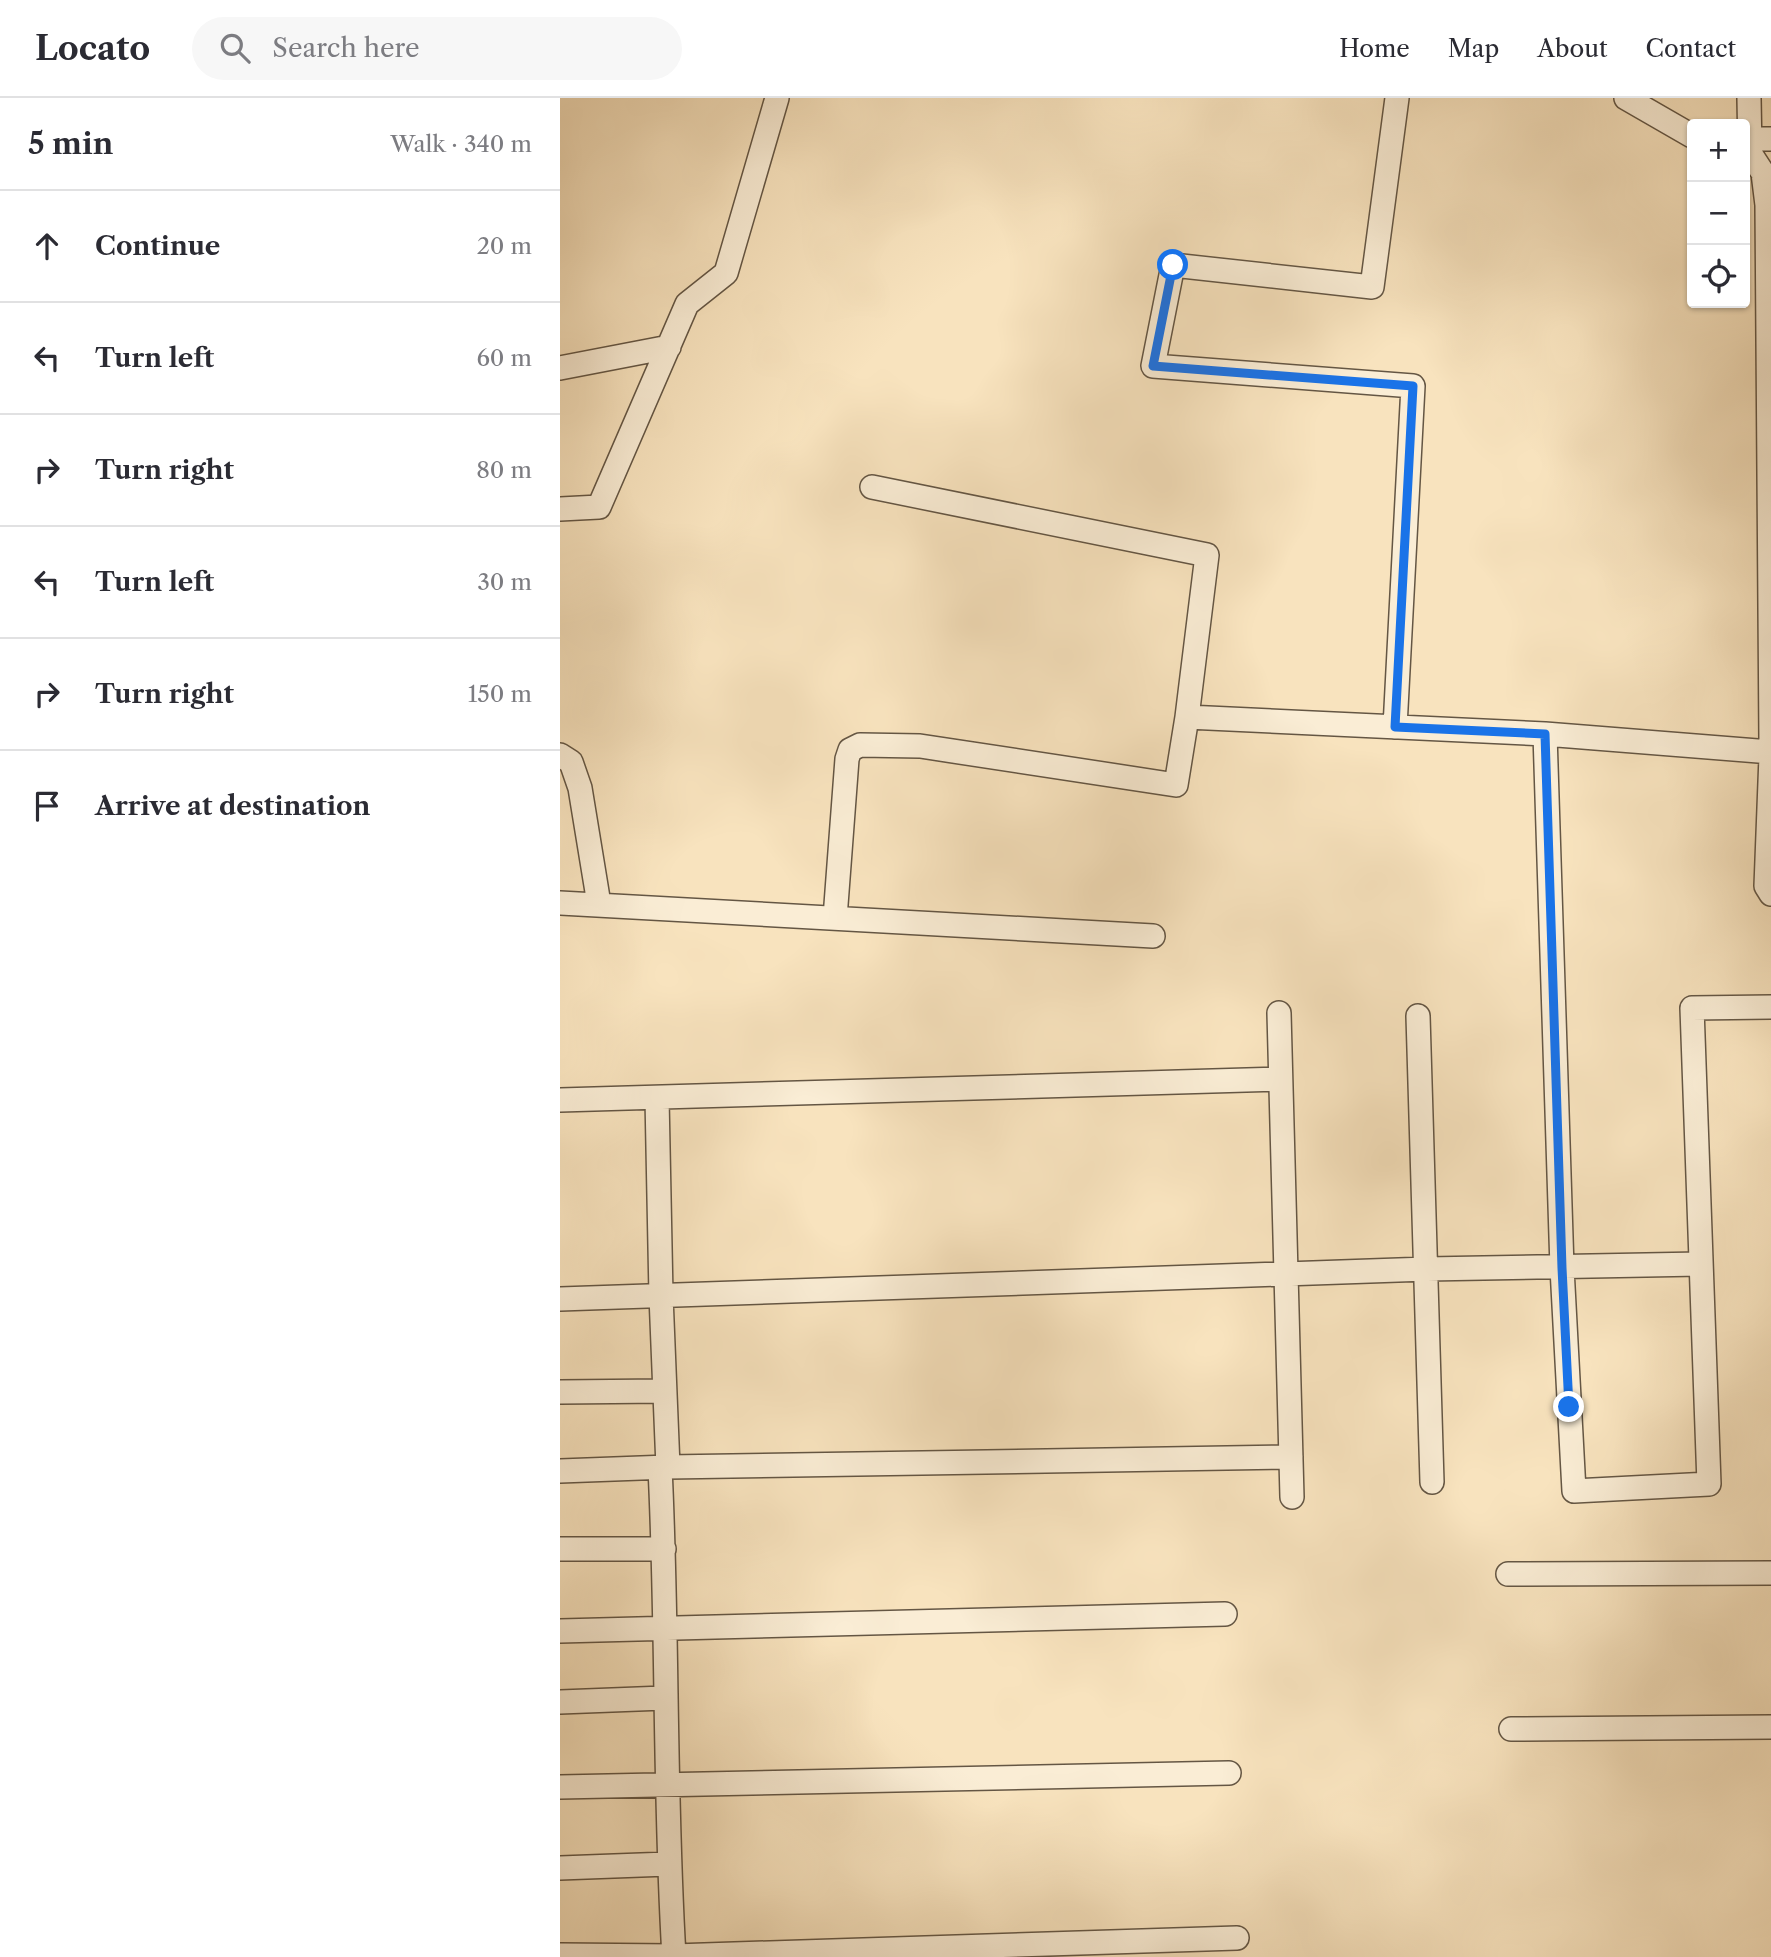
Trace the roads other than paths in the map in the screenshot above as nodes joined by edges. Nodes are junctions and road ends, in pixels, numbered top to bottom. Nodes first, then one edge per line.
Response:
1 (777, 98) edge
2 (1397, 98) edge
3 (1626, 98) edge
4 (1749, 98) edge
5 (1687, 133) edge
6 (1754, 146) edge
7 (1768, 306) edge
8 (669, 347) junction
9 (560, 368) edge
10 (872, 487) dead end
11 (560, 509) edge
12 (1187, 717) junction
13 (1395, 727) junction
14 (1545, 734) junction
15 (1771, 741) edge
16 (1771, 754) edge
17 (560, 755) edge
18 (1771, 894) edge
19 (560, 903) edge
20 (598, 904) junction
21 (835, 918) junction
22 (1153, 936) dead end
23 (1771, 1007) edge
24 (1279, 1013) dead end
25 (1418, 1016) dead end
26 (1280, 1079) junction
27 (657, 1098) junction
28 (560, 1100) edge
29 (1700, 1264) junction
30 (1562, 1268) junction
31 (1427, 1269) junction
32 (1285, 1275) junction
33 (661, 1296) junction
34 (560, 1299) edge
35 (664, 1391) junction
36 (560, 1392) edge
37 (1291, 1457) junction
38 (664, 1467) junction
39 (560, 1471) edge
40 (1432, 1482) dead end
41 (1292, 1497) dead end
42 (560, 1549) edge
43 (664, 1549) junction
44 (1771, 1573) edge
45 (1508, 1574) dead end
46 (1225, 1614) dead end
47 (665, 1630) junction
48 (560, 1631) edge
49 (664, 1698) junction
50 (560, 1702) edge
51 (1771, 1727) edge
52 (1511, 1729) dead end
53 (1229, 1773) dead end
54 (668, 1783) junction
55 (560, 1787) edge
56 (668, 1864) junction
57 (560, 1868) edge
58 (1237, 1938) dead end
59 (560, 1955) edge
60 (674, 1956) edge

1 - 8 street
2 - 13 street
3 - 5 street
4 - 6 street
6 - 7 street
7 - 15 street
8 - 9 street
8 - 11 street
10 - 12 street
12 - 13 street
12 - 21 street
13 - 14 street
14 - 16 street
14 - 30 street
16 - 18 street
17 - 20 street
19 - 20 street
20 - 21 street
21 - 22 street
23 - 29 street
24 - 26 street
25 - 31 street
26 - 27 street
26 - 32 street
27 - 28 street
27 - 33 street
29 - 30 street
29 - 30 street
30 - 31 street
31 - 32 street
31 - 40 street
32 - 33 street
32 - 37 street
33 - 34 street
33 - 35 street
35 - 36 street
35 - 38 street
37 - 38 street
37 - 41 street
38 - 39 street
38 - 43 street
42 - 43 street
43 - 47 street
44 - 45 street
46 - 47 street
47 - 48 street
47 - 49 street
49 - 50 street
49 - 54 street
51 - 52 street
53 - 54 street
54 - 55 street
54 - 56 street
56 - 57 street
56 - 60 street
58 - 60 street
59 - 60 street

